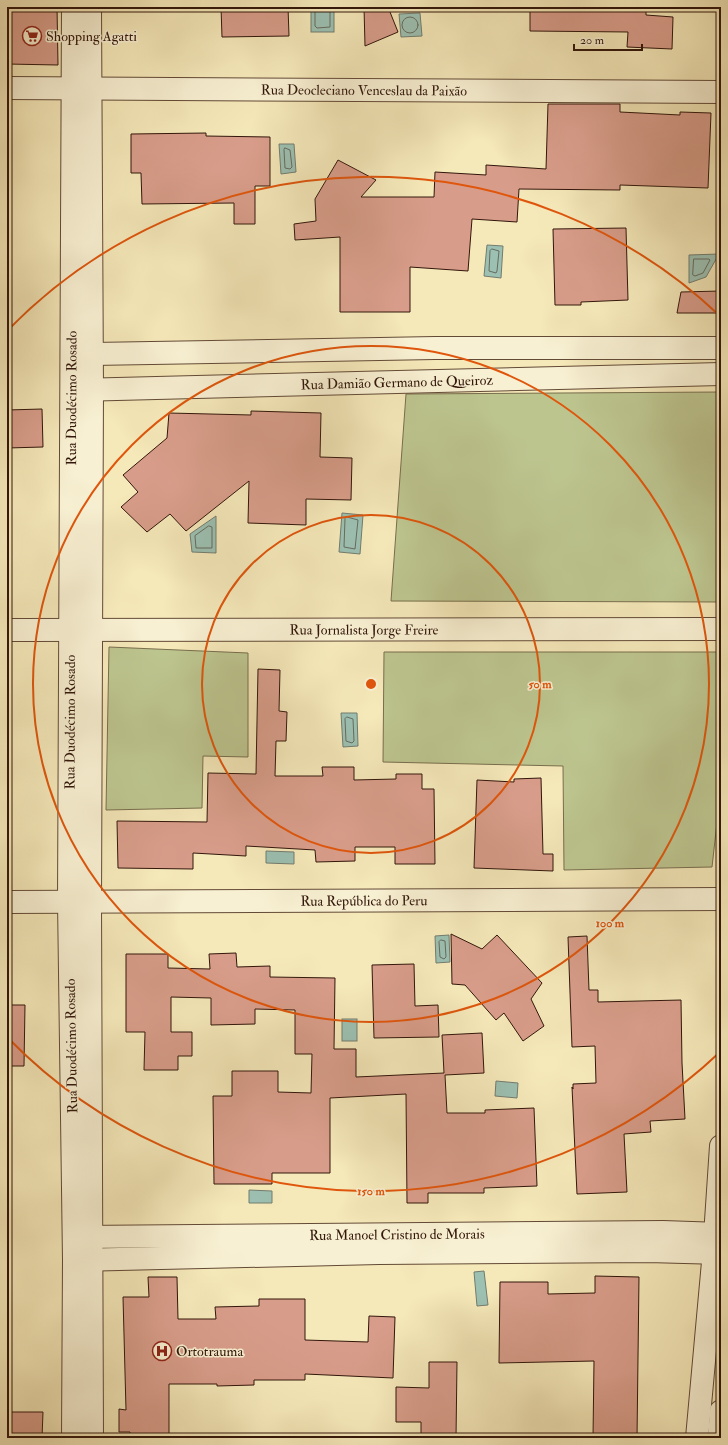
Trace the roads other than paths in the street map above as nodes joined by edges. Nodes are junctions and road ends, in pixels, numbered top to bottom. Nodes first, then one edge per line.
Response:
1 (73, 7) edge
2 (90, 7) edge
3 (7, 88) edge
4 (82, 88) junction
5 (721, 92) edge
6 (721, 348) edge
7 (82, 353) junction
8 (721, 374) edge
9 (82, 390) junction
10 (721, 628) edge
11 (69, 629) junction
12 (91, 629) junction
13 (7, 630) edge
14 (721, 899) edge
15 (7, 902) edge
16 (79, 902) junction
17 (721, 1146) edge
18 (83, 1237) junction
19 (718, 1243) edge
20 (83, 1259) junction
21 (721, 1411) edge
22 (73, 1438) edge
23 (92, 1438) edge
24 (697, 1438) edge
25 (719, 1438) edge

1 - 4 street, Rua Duodécimo Rosado
2 - 4 street, Rua Duodécimo Rosado
3 - 4 street, Rua Deocleciano Venceslau da Paixão
4 - 5 street, Rua Deocleciano Venceslau da Paixão
4 - 7 street, Rua Duodécimo Rosado
6 - 7 street
7 - 9 street, Rua Duodécimo Rosado
8 - 9 street, Rua Damião Germano de Queiroz
9 - 11 street, Rua Duodécimo Rosado
9 - 12 street, Rua Duodécimo Rosado
10 - 12 street, Rua Jornalista Jorge Freire
11 - 12 street, Rua Jornalista Jorge Freire
11 - 13 street, Rua Jornalista Jorge Freire
11 - 16 street, Rua Duodécimo Rosado
12 - 16 street, Rua Duodécimo Rosado
14 - 16 street, Rua República do Peru
15 - 16 street, Rua República do Peru
16 - 18 street, Rua Duodécimo Rosado
17 - 19 street
18 - 19 street, Rua Manoel Cristino de Morais
18 - 20 street, Rua Duodécimo Rosado
19 - 20 street, Rua Manoel Cristino de Morais
19 - 24 street
20 - 22 street, Rua Duodécimo Rosado
20 - 23 street, Rua Duodécimo Rosado
21 - 25 street

